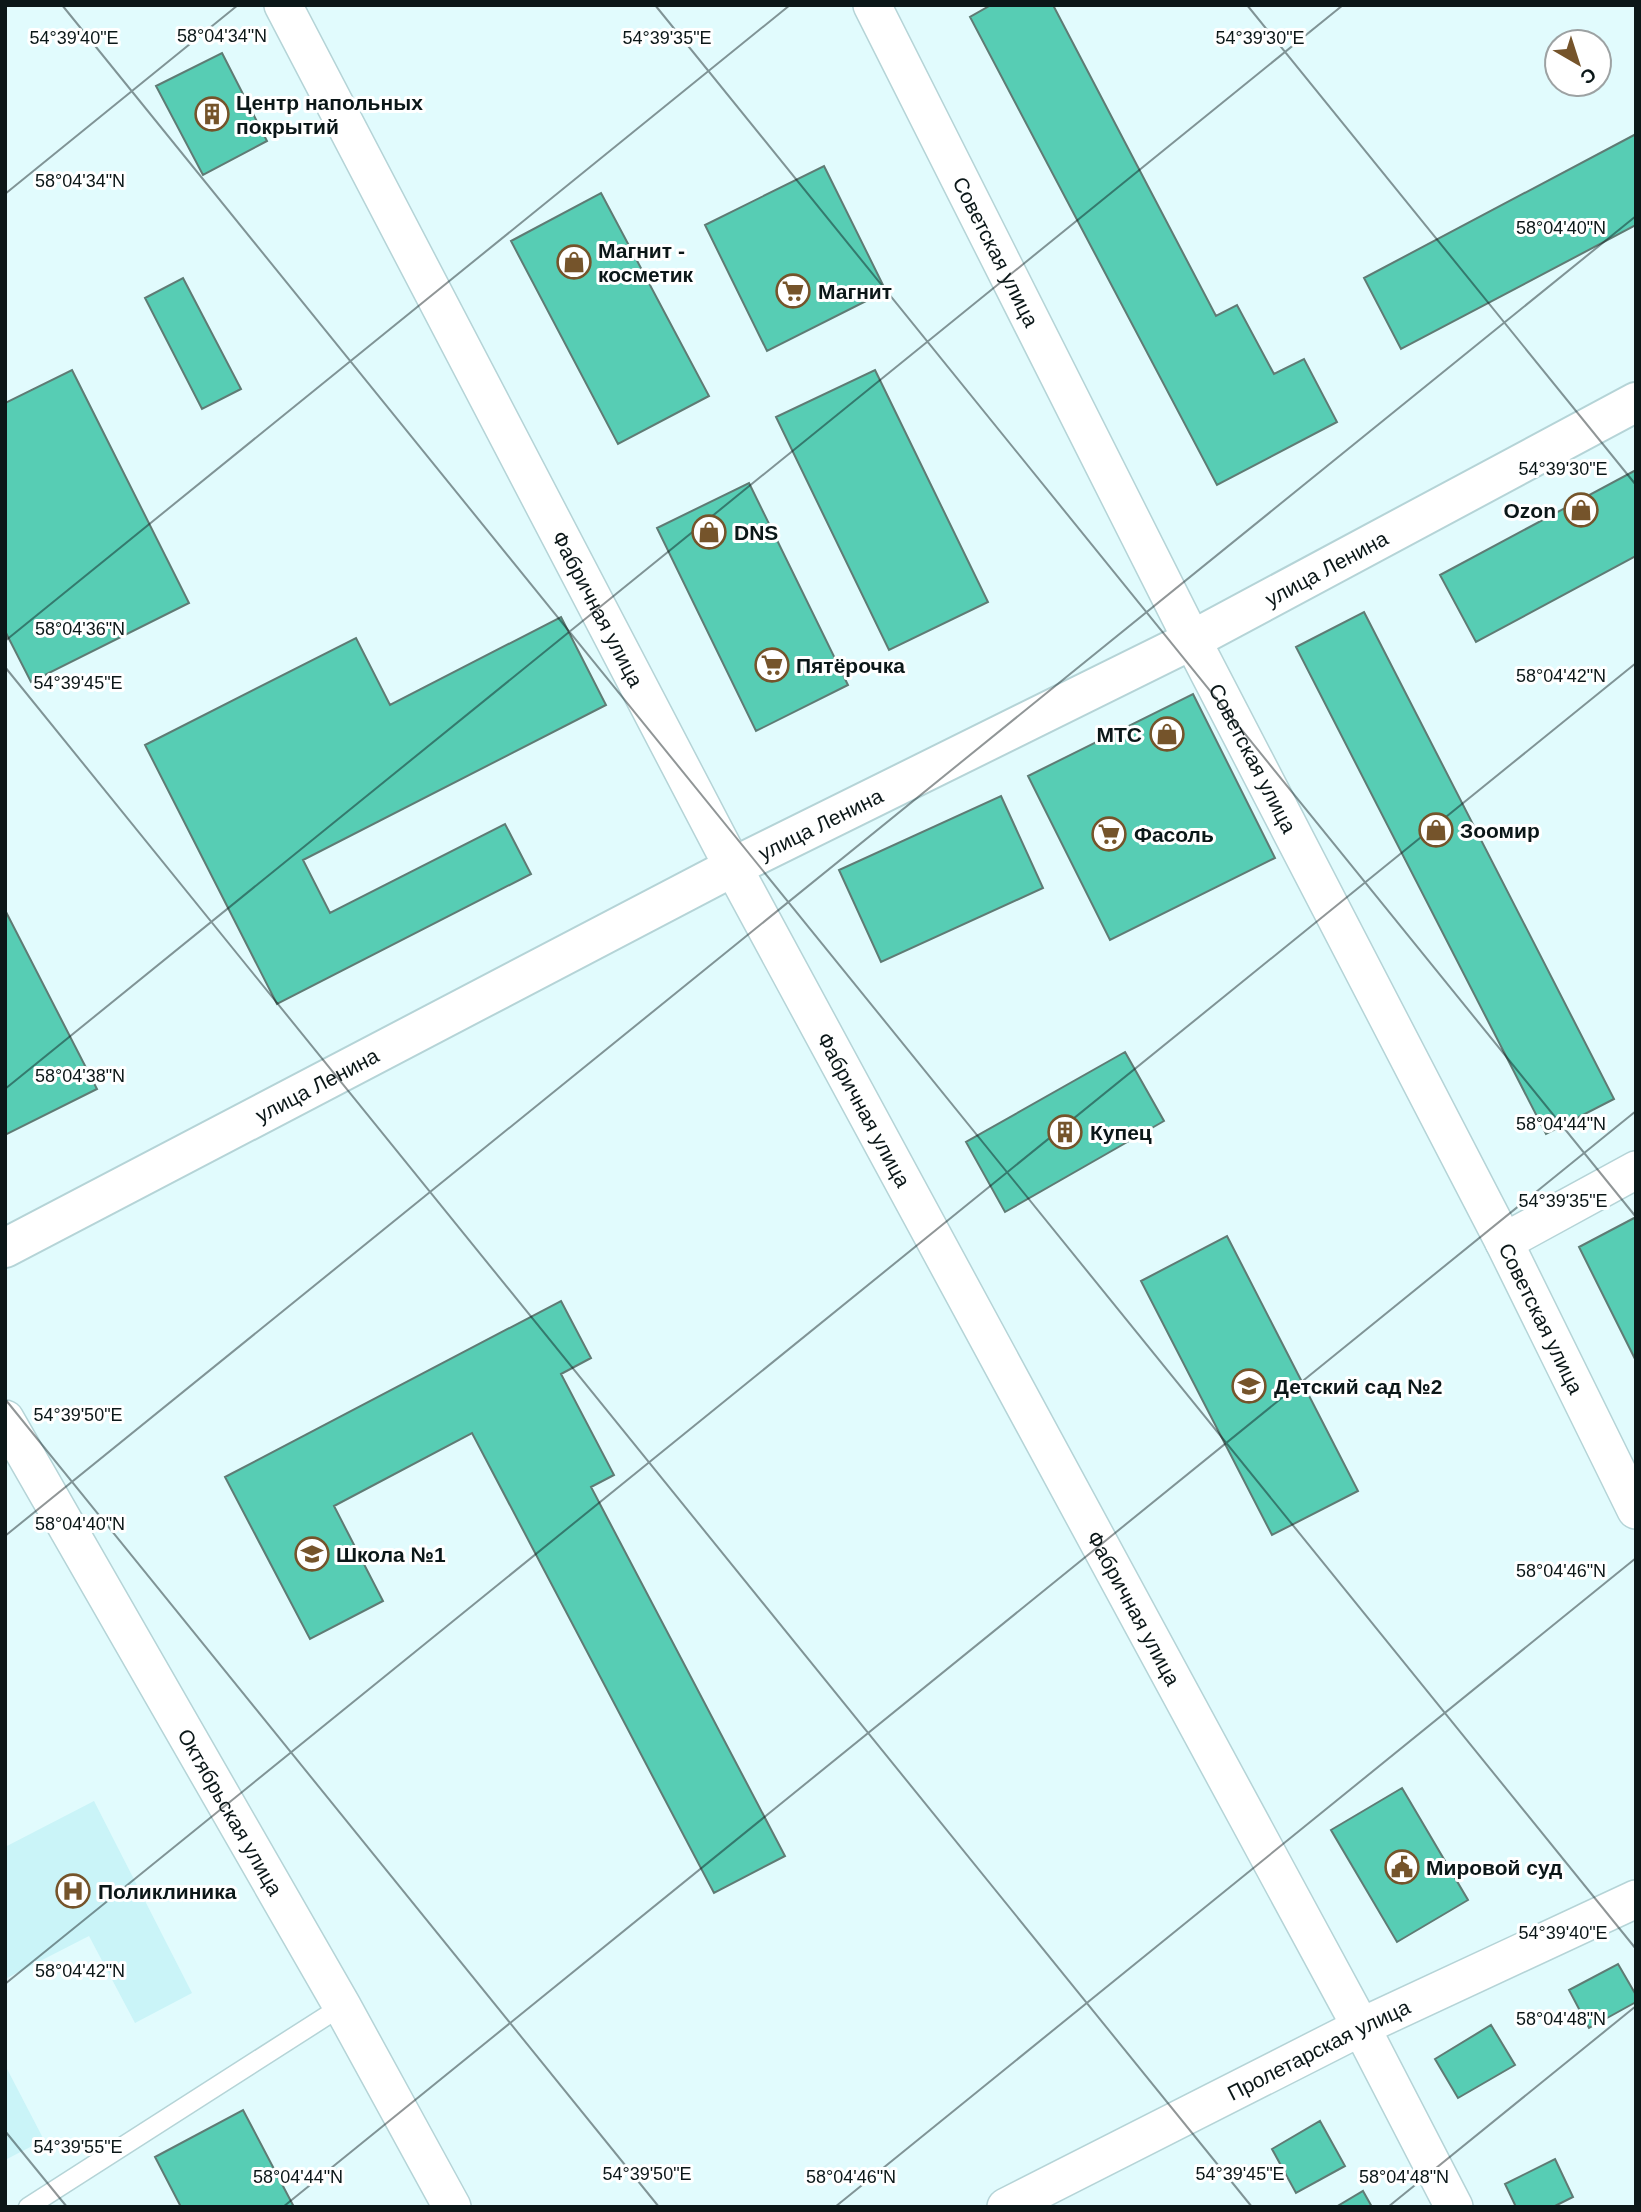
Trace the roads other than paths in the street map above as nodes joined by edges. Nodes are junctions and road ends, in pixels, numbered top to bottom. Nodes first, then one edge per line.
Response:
1 (283, 5) edge
2 (872, 5) edge
3 (1636, 402) edge
4 (1192, 640) junction
5 (733, 867) junction
6 (1636, 1170) edge
7 (1504, 1242) junction
8 (5, 1248) edge
9 (5, 1419) edge
10 (1636, 1510) edge
11 (1636, 1899) edge
12 (342, 2006) junction
13 (1361, 2027) junction
14 (28, 2207) edge
15 (452, 2207) edge
16 (1006, 2207) edge
17 (1454, 2207) edge

1 - 5 street, Фабричная улица
2 - 4 street, Советская улица
3 - 4 street, улица Ленина
4 - 5 street, улица Ленина
4 - 7 street, Советская улица
5 - 8 street, улица Ленина
5 - 13 street, Фабричная улица
6 - 7 street
7 - 10 street, Советская улица
9 - 12 street, Октябрьская улица
11 - 13 street, Пролетарская улица
12 - 14 lane
12 - 15 street, Октябрьская улица
13 - 16 street, Пролетарская улица
13 - 17 street, Фабричная улица

